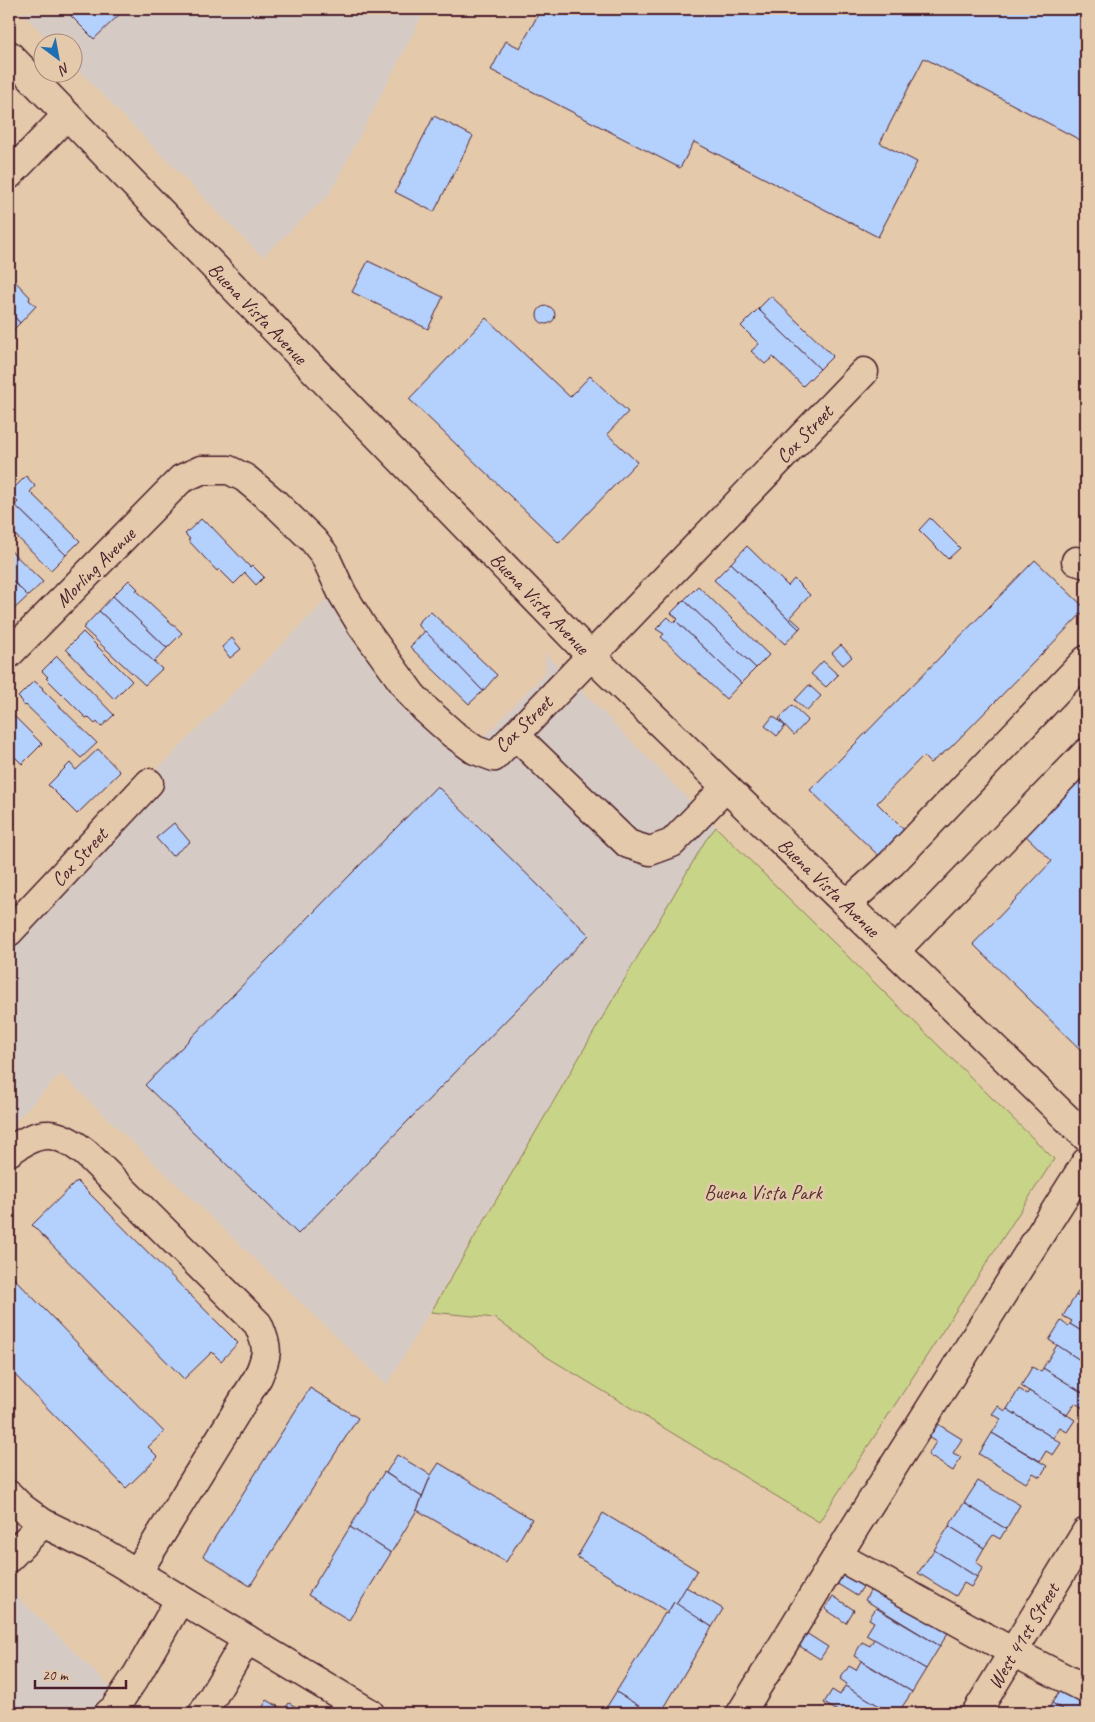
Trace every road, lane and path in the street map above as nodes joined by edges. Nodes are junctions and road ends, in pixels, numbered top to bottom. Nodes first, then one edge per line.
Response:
1 (9, 55) edge
2 (67, 115) junction
3 (9, 175) edge
4 (864, 372) dead end
5 (181, 479) joint
6 (9, 654) edge
7 (591, 656) junction
8 (1086, 660) edge
9 (516, 735) junction
10 (1086, 753) edge
11 (149, 783) dead end
12 (726, 787) junction
13 (847, 904) junction
14 (9, 932) edge
15 (895, 951) junction
16 (1086, 1137) edge
17 (9, 1152) edge
18 (1086, 1162) edge
19 (9, 1496) edge
20 (43, 1523) junction
21 (1086, 1532) edge
22 (838, 1556) junction
23 (9, 1558) edge
24 (138, 1573) junction
25 (180, 1599) junction
26 (247, 1639) junction
27 (1013, 1652) junction
28 (1086, 1689) edge
29 (109, 1713) edge
30 (203, 1713) edge
31 (370, 1713) edge
32 (741, 1713) edge
33 (976, 1713) edge

1 - 2 street, Buena Vista Avenue
2 - 3 street
2 - 7 street, Buena Vista Avenue
4 - 7 street, Cox Street
5 - 6 street, Morling Avenue
5 - 9 street, Cox Street
7 - 9 street, Cox Street
7 - 12 street, Buena Vista Avenue
8 - 13 street
9 - 12 street
10 - 15 street
11 - 14 street, Cox Street
12 - 13 street, Buena Vista Avenue
13 - 15 street, Buena Vista Avenue
15 - 16 street, Buena Vista Avenue
17 - 24 street
18 - 22 street
19 - 20 street
20 - 23 street
20 - 24 street
21 - 27 street, West 41st Street
22 - 27 street
22 - 32 street
24 - 25 street
25 - 26 street
25 - 29 street
26 - 30 street
26 - 31 street
27 - 28 street
27 - 33 street, West 41st Street

